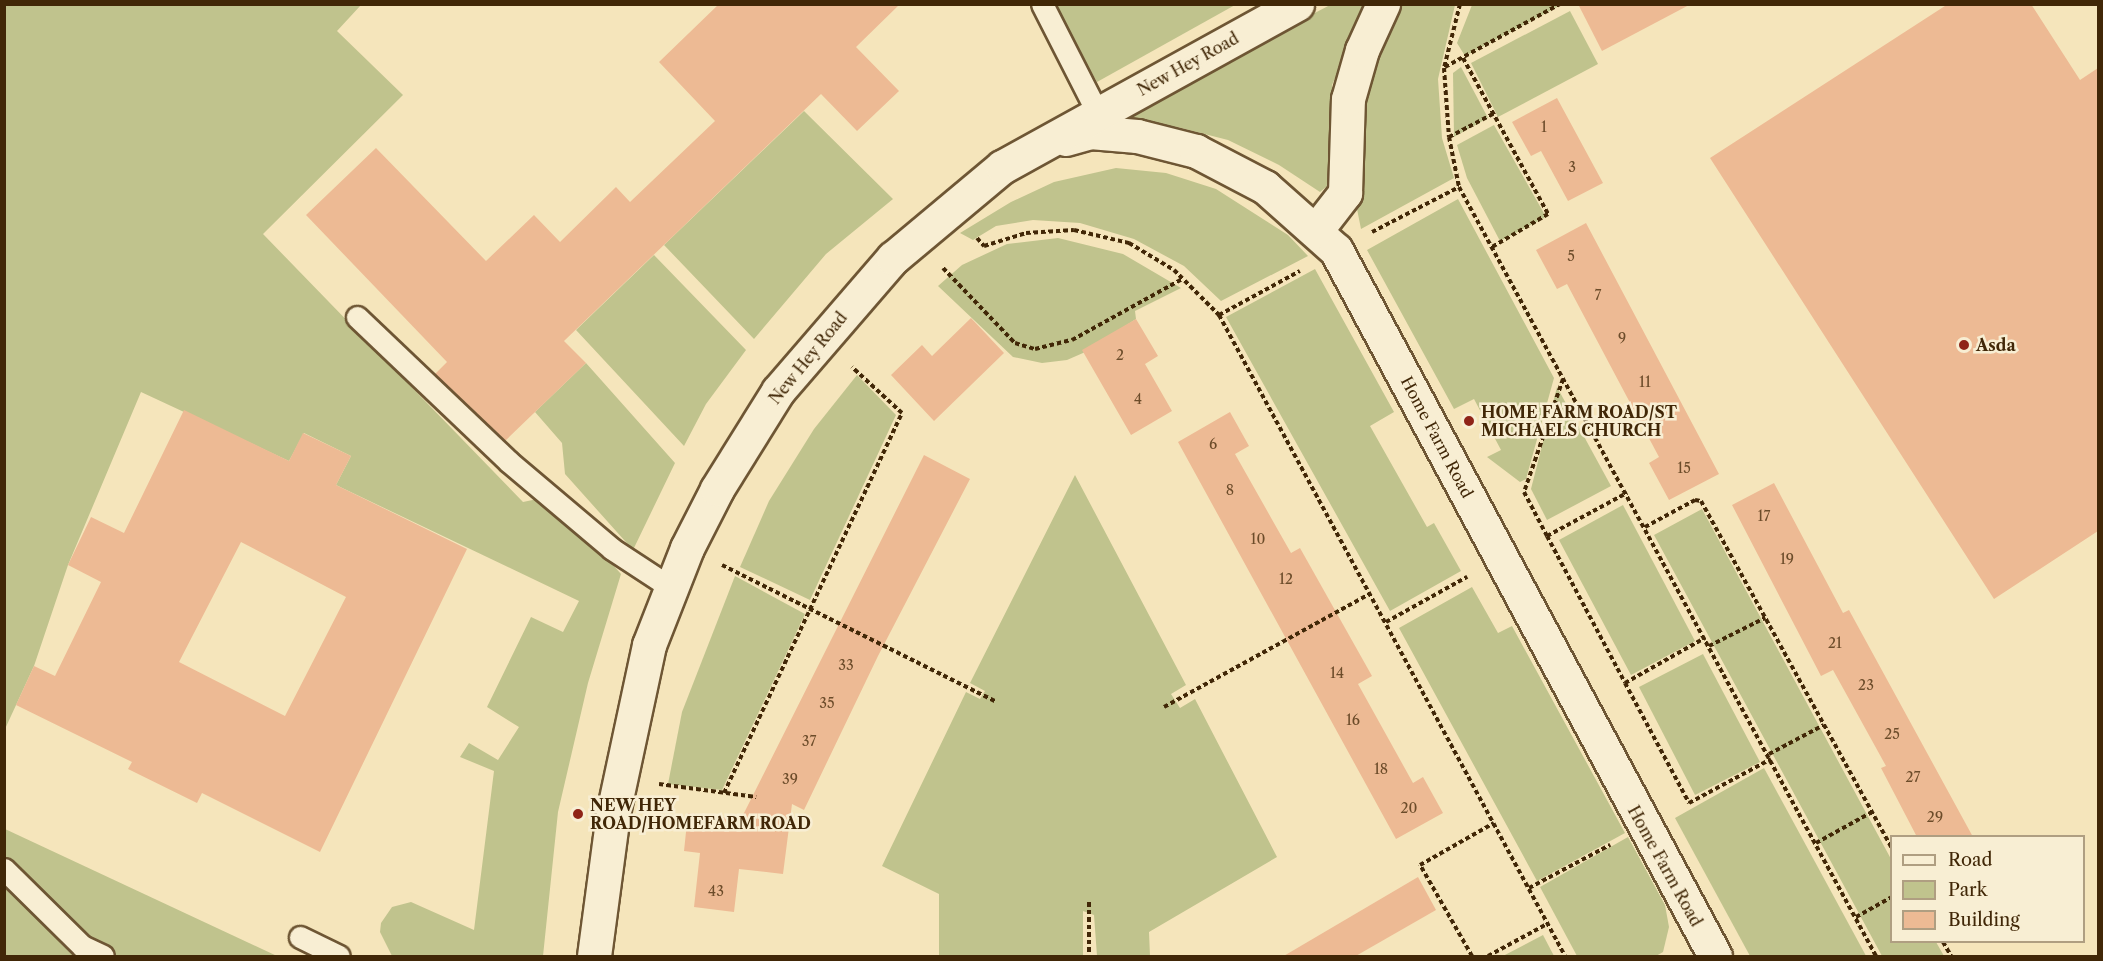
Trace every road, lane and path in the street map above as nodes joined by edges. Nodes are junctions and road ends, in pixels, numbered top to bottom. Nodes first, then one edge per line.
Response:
1 (1042, 4) edge
2 (1297, 4) edge
3 (1383, 4) edge
4 (1460, 4) edge
5 (1560, 4) edge
6 (1463, 58) junction
7 (1444, 68) junction
8 (1098, 114) junction
9 (1493, 114) junction
10 (1449, 137) junction
11 (1002, 167) junction
12 (1459, 187) junction
13 (953, 208) junction
14 (1327, 240) junction
15 (1492, 247) junction
16 (942, 267) dead end
17 (1182, 279) junction
18 (1219, 315) junction
19 (357, 317) dead end
20 (821, 338) junction
21 (1563, 377) junction
22 (1627, 493) junction
23 (1645, 527) junction
24 (1546, 536) junction
25 (687, 548) junction
26 (1502, 557) junction
27 (673, 589) junction
28 (1371, 593) junction
29 (808, 608) junction
30 (1765, 618) junction
31 (1386, 622) junction
32 (1705, 638) junction
33 (1709, 646) junction
34 (1625, 683) junction
35 (995, 701) dead end
36 (1164, 707) dead end
37 (1824, 725) junction
38 (1768, 754) junction
39 (1772, 759) junction
40 (655, 783) dead end
41 (724, 794) junction
42 (756, 798) dead end
43 (1872, 812) junction
44 (1494, 823) junction
45 (1644, 827) junction
46 (1816, 843) junction
47 (1890, 844) edge
48 (4, 869) edge
49 (1529, 888) junction
50 (1890, 898) edge
51 (1089, 902) dead end
52 (1856, 917) junction
53 (1547, 924) junction
54 (300, 937) dead end
55 (1944, 943) edge
56 (1709, 954) edge
57 (103, 957) edge
58 (339, 957) edge
59 (594, 957) edge
60 (1089, 957) edge
61 (1472, 957) edge
62 (1488, 957) edge
63 (1565, 957) edge
64 (1876, 957) edge
65 (1951, 957) edge

1 - 8 lane
2 - 8 street, New Hey Road
3 - 14 street
4 - 7 path
5 - 6 path
6 - 7 path
6 - 9 path
7 - 10 path
8 - 11 street, New Hey Road
9 - 10 path
9 - 15 path
10 - 12 path
11 - 13 street, New Hey Road
11 - 14 street, Home Farm Road
12 - 14 path
12 - 15 path
13 - 17 path
13 - 20 street, New Hey Road
14 - 18 path
14 - 26 street, Home Farm Road
15 - 21 path
16 - 17 path
17 - 18 path
18 - 28 path
19 - 27 lane
20 - 25 street, New Hey Road
20 - 29 path
21 - 22 path
21 - 24 path
22 - 23 path
22 - 24 path
23 - 30 path
23 - 32 path
24 - 34 path
25 - 27 street, New Hey Road
25 - 29 path
26 - 31 path
26 - 45 street, Home Farm Road
27 - 59 street, New Hey Road
28 - 31 path
28 - 36 path
29 - 35 path
29 - 41 path
30 - 33 path
30 - 37 path
31 - 44 path
32 - 33 path
32 - 34 path
33 - 38 path
34 - 39 path
37 - 38 path
37 - 43 path
38 - 39 path
39 - 46 path
40 - 41 path
41 - 42 path
43 - 46 path
43 - 47 path
44 - 49 path
44 - 61 path
45 - 49 path
45 - 56 street, Home Farm Road
46 - 52 path
48 - 57 lane
49 - 53 path
50 - 52 path
51 - 60 path
52 - 64 path
53 - 62 path
53 - 63 path
54 - 58 lane
55 - 65 path

